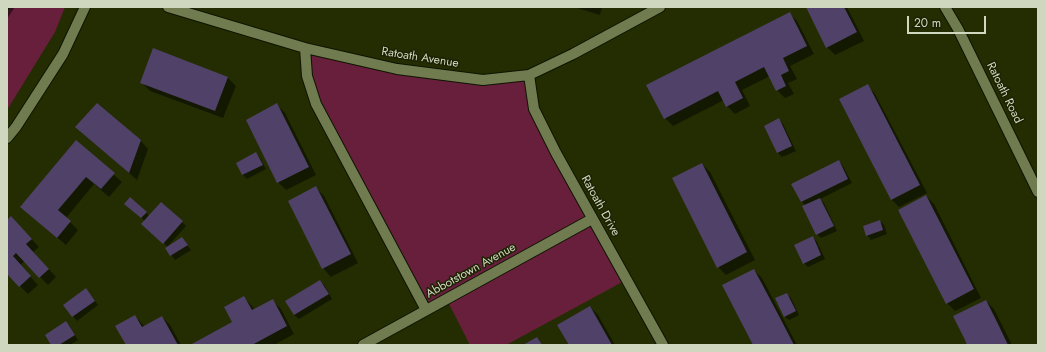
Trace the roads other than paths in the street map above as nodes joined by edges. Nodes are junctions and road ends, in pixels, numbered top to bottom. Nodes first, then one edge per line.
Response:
1 (85, 7) edge
2 (168, 7) edge
3 (660, 7) edge
4 (945, 7) edge
5 (305, 48) junction
6 (529, 75) junction
7 (7, 138) edge
8 (1038, 192) edge
9 (592, 219) junction
10 (426, 310) junction
11 (363, 345) edge
12 (663, 345) edge

1 - 7 street
2 - 5 street, Ratoath Avenue
3 - 6 street, Ratoath Avenue
4 - 8 street, Ratoath Road
5 - 6 street, Ratoath Avenue
5 - 10 street
6 - 9 street, Ratoath Drive
9 - 10 street, Abbotstown Avenue
9 - 12 street, Ratoath Drive
10 - 11 street, Abbotstown Avenue

